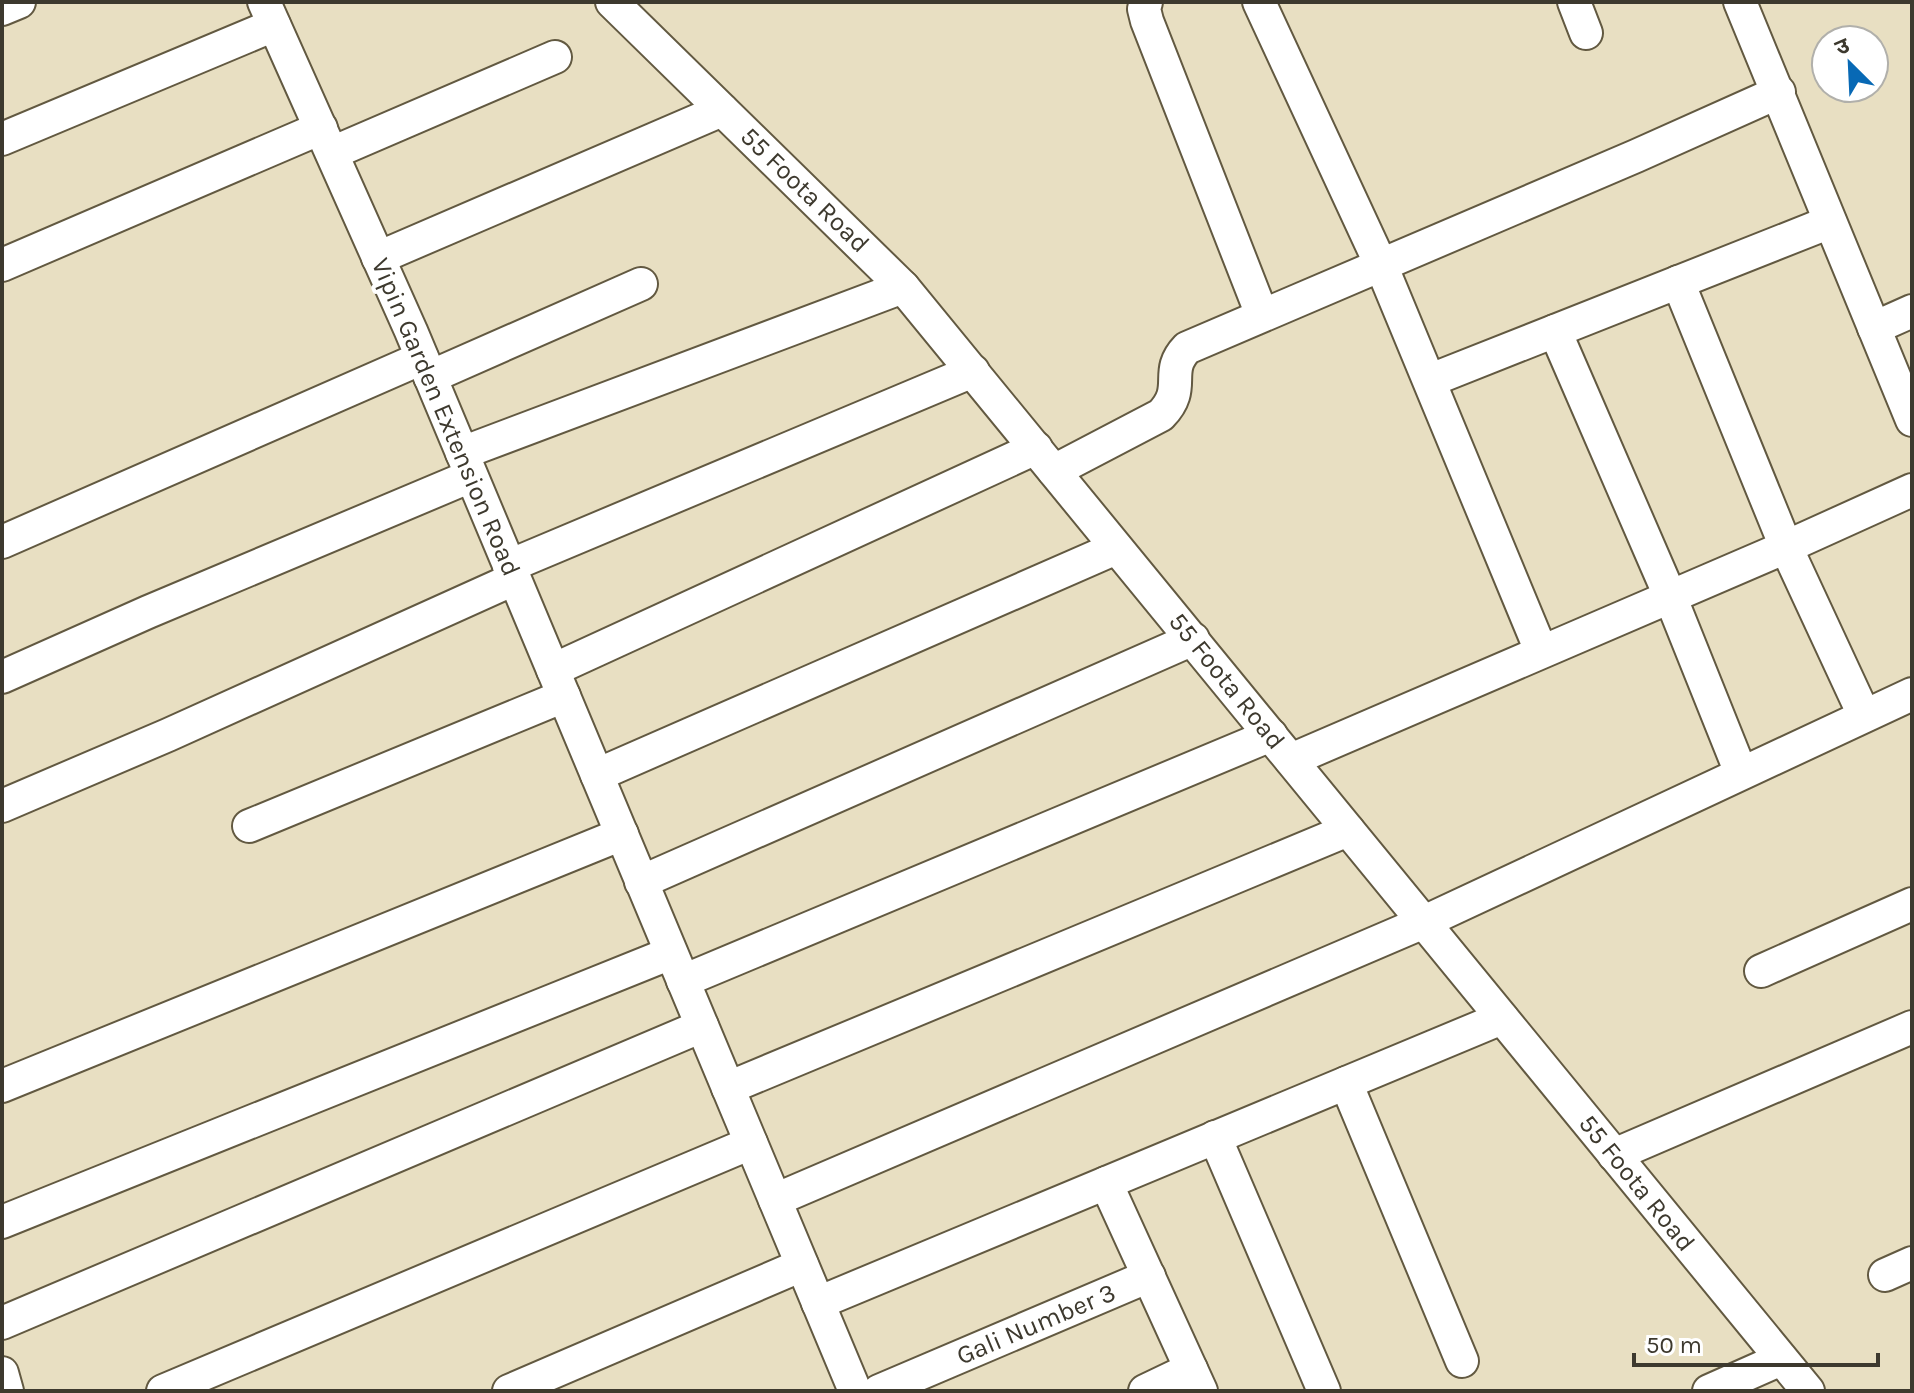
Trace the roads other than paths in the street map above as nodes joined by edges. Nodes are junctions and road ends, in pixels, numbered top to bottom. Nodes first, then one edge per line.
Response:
1 (19, 2) edge
2 (612, 2) edge
3 (1146, 2) edge
4 (1259, 2) edge
5 (1574, 2) edge
6 (1740, 2) edge
7 (2, 9) edge
8 (269, 13) edge
9 (1586, 33) dead end
10 (555, 57) dead end
11 (1779, 92) junction
12 (722, 110) junction
13 (2, 139) edge
14 (326, 140) junction
15 (1830, 222) junction
16 (378, 258) junction
17 (2, 265) edge
18 (1381, 265) junction
19 (1678, 282) junction
20 (641, 284) dead end
21 (903, 287) junction
22 (1912, 311) edge
23 (1262, 315) junction
24 (1874, 328) junction
25 (1555, 331) junction
26 (426, 368) junction
27 (973, 371) junction
28 (1431, 380) junction
29 (1912, 420) edge
30 (1045, 460) junction
31 (467, 465) junction
32 (1912, 490) edge
33 (2, 542) edge
34 (1786, 547) junction
35 (1116, 548) junction
36 (512, 572) junction
37 (1670, 596) junction
38 (1193, 639) junction
39 (1541, 651) junction
40 (2, 677) edge
41 (558, 683) junction
42 (1912, 694) edge
43 (1864, 715) junction
44 (1271, 735) junction
45 (1291, 760) junction
46 (1741, 773) junction
47 (597, 775) junction
48 (2, 806) edge
49 (249, 826) dead end
50 (1348, 830) junction
51 (622, 834) junction
52 (641, 882) junction
53 (1912, 904) edge
54 (1424, 922) junction
55 (677, 967) junction
56 (1761, 971) dead end
57 (1502, 1018) junction
58 (702, 1026) junction
59 (1912, 1027) edge
60 (1346, 1083) junction
61 (2, 1086) edge
62 (728, 1088) junction
63 (1215, 1137) junction
64 (751, 1143) junction
65 (1614, 1155) junction
66 (1106, 1183) junction
67 (775, 1200) junction
68 (2, 1222) edge
69 (802, 1265) junction
70 (1149, 1276) junction
71 (818, 1303) junction
72 (2, 1323) edge
73 (1781, 1359) junction
74 (1462, 1361) dead end
75 (2, 1373) edge
76 (1196, 1380) edge
77 (7, 1391) edge
78 (163, 1391) edge
79 (509, 1391) edge
80 (855, 1391) edge
81 (879, 1391) edge
82 (1145, 1391) edge
83 (1324, 1391) edge
84 (1709, 1391) edge
85 (1808, 1391) edge

1 - 7 street
2 - 12 street, 55 Foota Road
3 - 23 street
4 - 18 street
5 - 9 street
6 - 11 street
8 - 13 street
8 - 14 street, Vipin Garden Extension Road
10 - 14 street
11 - 15 street
11 - 18 street
12 - 16 street
12 - 21 street, 55 Foota Road
14 - 16 street, Vipin Garden Extension Road
14 - 17 street
15 - 19 street
15 - 24 street
16 - 26 street, Vipin Garden Extension Road
18 - 23 street
18 - 28 street
19 - 25 street
19 - 34 street
20 - 26 street
21 - 27 street, 55 Foota Road
21 - 31 street
22 - 24 street
23 - 30 street
24 - 29 street
25 - 28 street
25 - 37 street
26 - 31 street, Vipin Garden Extension Road
26 - 33 street
27 - 30 street, 55 Foota Road
27 - 36 street
28 - 39 street
30 - 35 street, 55 Foota Road
30 - 41 street
31 - 36 street, Vipin Garden Extension Road
31 - 40 street
32 - 34 street
34 - 37 street
34 - 43 street
35 - 38 street, 55 Foota Road
35 - 47 street
36 - 41 street, Vipin Garden Extension Road
36 - 48 street
37 - 39 street
37 - 46 street
38 - 44 street, 55 Foota Road
38 - 52 street
39 - 45 street
41 - 47 street, Vipin Garden Extension Road
41 - 49 street
42 - 43 street
43 - 46 street
44 - 45 street, 55 Foota Road
44 - 55 street
45 - 50 street, 55 Foota Road
46 - 54 street
47 - 51 street, Vipin Garden Extension Road
50 - 54 street, 55 Foota Road
50 - 62 street
51 - 52 street, Vipin Garden Extension Road
51 - 61 street
52 - 55 street, Vipin Garden Extension Road
53 - 56 street
54 - 57 street, 55 Foota Road
54 - 67 street
55 - 58 street, Vipin Garden Extension Road
55 - 68 street
57 - 60 street
57 - 65 street, 55 Foota Road
58 - 62 street, Vipin Garden Extension Road
58 - 72 street
59 - 65 street
60 - 63 street
60 - 74 street
62 - 64 street, Vipin Garden Extension Road
63 - 66 street
63 - 83 street
64 - 67 street, Vipin Garden Extension Road
64 - 78 street
65 - 73 street, 55 Foota Road
66 - 70 street
66 - 71 street
67 - 69 street, Vipin Garden Extension Road
69 - 71 street, Vipin Garden Extension Road
69 - 79 street
70 - 76 street
70 - 81 street, Gali Number 3
71 - 80 street, Vipin Garden Extension Road
73 - 84 street
73 - 85 street, 55 Foota Road
75 - 77 street
76 - 82 street

